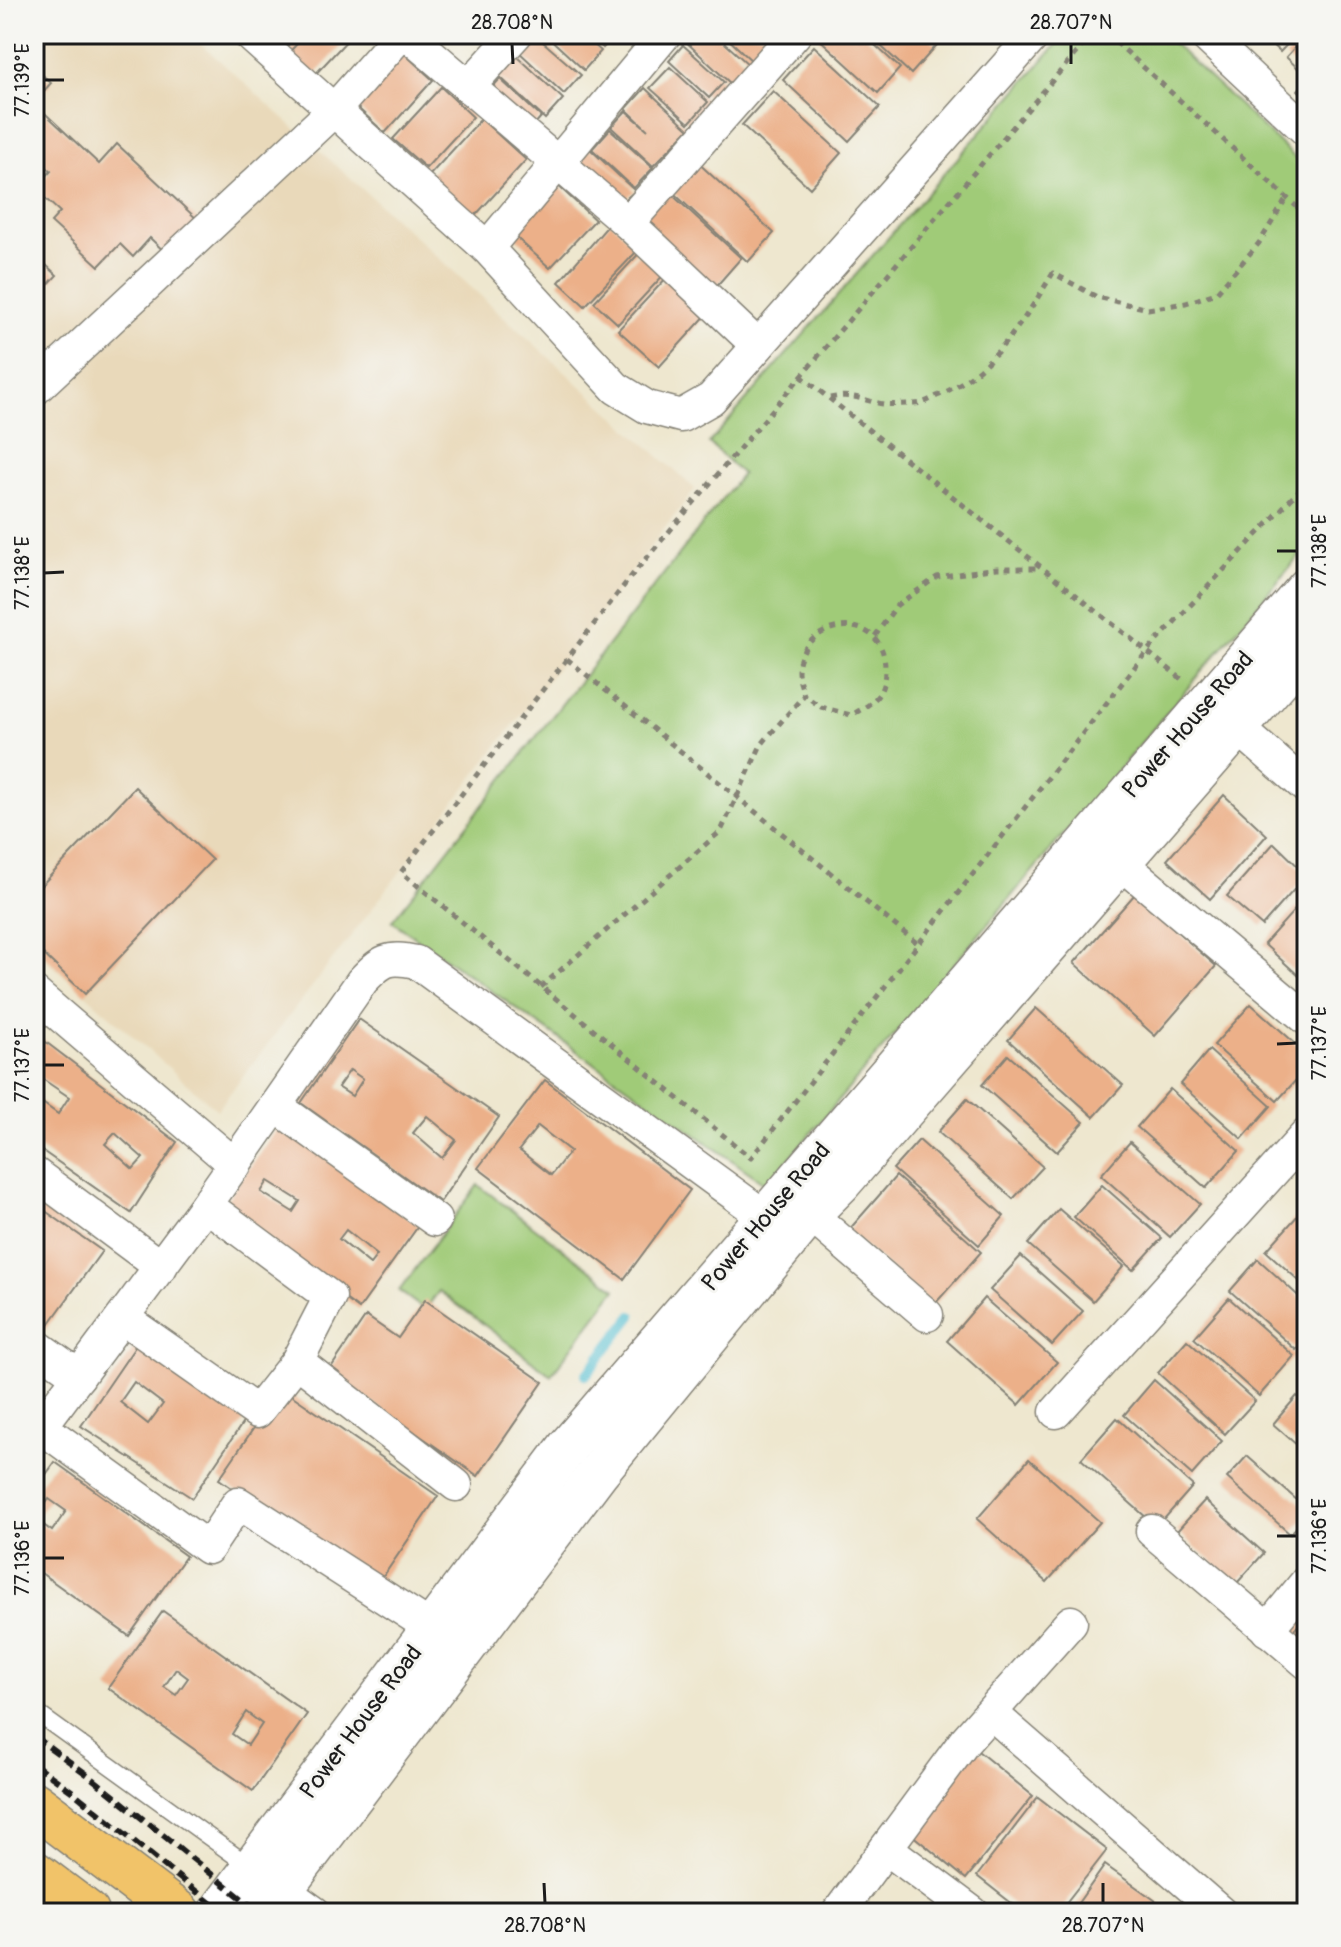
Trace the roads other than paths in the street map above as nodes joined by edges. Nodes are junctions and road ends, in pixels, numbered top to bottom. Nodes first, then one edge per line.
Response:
1 (249, 34) edge
2 (404, 34) edge
3 (516, 34) edge
4 (665, 34) edge
5 (795, 34) edge
6 (1035, 34) edge
7 (1204, 34) edge
8 (468, 87) junction
9 (334, 110) junction
10 (1307, 131) edge
11 (557, 164) junction
12 (628, 223) junction
13 (487, 248) junction
14 (758, 346) junction
15 (34, 390) edge
16 (1307, 588) edge
17 (1307, 648) edge
18 (1223, 715) junction
19 (1307, 788) edge
20 (1120, 862) junction
21 (34, 993) edge
22 (1307, 1019) edge
23 (277, 1107) junction
24 (1307, 1134) edge
25 (235, 1165) junction
26 (34, 1173) edge
27 (206, 1205) junction
28 (788, 1216) junction
29 (435, 1220) dead end
30 (161, 1267) junction
31 (927, 1315) dead end
32 (123, 1318) junction
33 (34, 1344) edge
34 (297, 1361) junction
35 (79, 1376) junction
36 (1056, 1412) dead end
37 (38, 1432) edge
38 (456, 1485) dead end
39 (1152, 1531) dead end
40 (1307, 1581) edge
41 (1071, 1622) dead end
42 (432, 1628) junction
43 (1267, 1630) junction
44 (1307, 1663) edge
45 (34, 1711) edge
46 (991, 1713) junction
47 (34, 1804) edge
48 (886, 1848) junction
49 (34, 1873) edge
50 (266, 1890) edge
51 (87, 1913) edge
52 (178, 1913) edge
53 (218, 1913) edge
54 (315, 1913) edge
55 (838, 1913) edge
56 (973, 1913) edge
57 (1221, 1913) edge

1 - 9 street
2 - 8 street
2 - 9 street
3 - 8 street
4 - 11 street
5 - 12 street
6 - 14 street
7 - 10 street
8 - 11 street
9 - 13 street
9 - 15 street
11 - 12 street
11 - 13 street
12 - 14 street
13 - 14 street
16 - 18 street, Power House Road
17 - 18 street, Power House Road
18 - 19 street
18 - 20 street, Power House Road
18 - 28 street, Power House Road
20 - 22 street
20 - 28 street, Power House Road
21 - 25 street
23 - 25 street
23 - 28 street
23 - 29 street
24 - 36 street
25 - 27 street
26 - 30 street
27 - 30 street
27 - 34 street
28 - 31 street
28 - 42 street, Power House Road
28 - 50 street, Power House Road
30 - 32 street
32 - 34 street
32 - 35 street
33 - 35 street
34 - 38 street
35 - 37 street
37 - 42 street
39 - 43 street
40 - 43 street
41 - 46 street
42 - 50 street, Power House Road
43 - 44 street
45 - 50 lane
46 - 48 street
46 - 57 street
47 - 52 highway
48 - 55 street
48 - 56 street
49 - 51 highway
50 - 53 street
50 - 54 street

